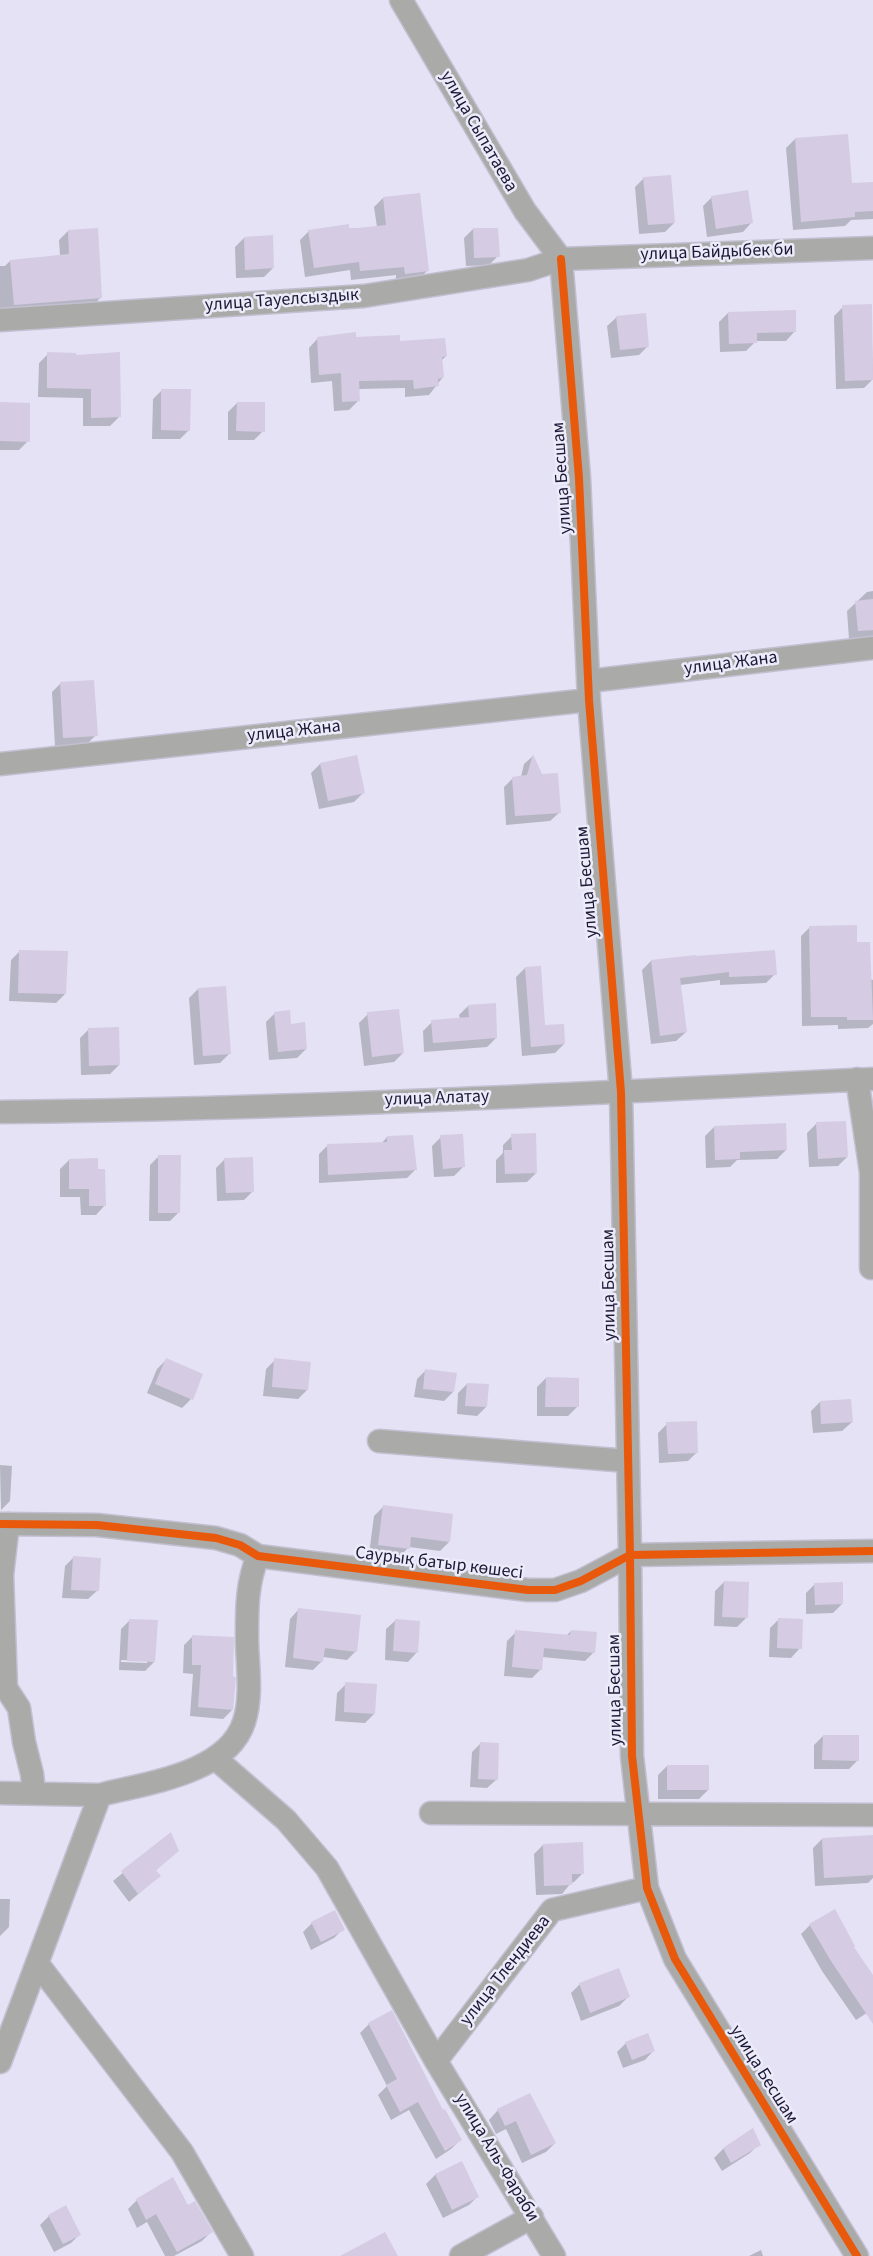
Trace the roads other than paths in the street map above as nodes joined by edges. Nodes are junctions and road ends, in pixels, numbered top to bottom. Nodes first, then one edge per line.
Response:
1 (401, 0) edge
2 (873, 248) edge
3 (562, 259) junction
4 (0, 320) edge
5 (873, 648) edge
6 (589, 690) junction
7 (0, 764) edge
8 (865, 1079) edge
9 (621, 1092) junction
10 (0, 1112) edge
11 (871, 1268) dead end
12 (379, 1440) dead end
13 (628, 1461) junction
14 (4, 1524) edge
15 (873, 1551) edge
16 (630, 1555) junction
17 (258, 1556) junction
18 (216, 1759) junction
19 (0, 1793) edge
20 (34, 1793) junction
21 (100, 1795) junction
22 (431, 1813) dead end
23 (873, 1814) edge
24 (638, 1815) junction
25 (648, 1888) junction
26 (37, 1962) junction
27 (436, 2061) junction
28 (0, 2062) edge
29 (532, 2218) junction
30 (242, 2256) edge
31 (461, 2256) edge
32 (554, 2256) edge
33 (857, 2256) edge

1 - 3 street, улица Сыпатаева
2 - 3 street, улица Байдыбек би
3 - 4 street, улица Тауелсыздык
3 - 6 street, улица Бесшам
5 - 6 street, улица Жана
6 - 7 street, улица Жана
6 - 9 street, улица Бесшам
8 - 9 street, улица Алатау
8 - 11 street
9 - 10 street, улица Алатау
9 - 13 street, улица Бесшам
12 - 13 street
13 - 16 street, улица Бесшам
14 - 17 street, Саурық батыр көшесі
14 - 20 street
15 - 16 street, Саурық батыр көшесі
16 - 17 street, Саурық батыр көшесі
16 - 24 street, улица Бесшам
17 - 18 street
18 - 21 street
18 - 27 street, улица Аль-Фараби
19 - 20 street
20 - 21 street
21 - 26 street
22 - 24 street
23 - 24 street
24 - 25 street, улица Бесшам
25 - 27 street, улица Тлендиева
25 - 33 street, улица Бесшам
26 - 28 street
26 - 30 street
27 - 29 street, улица Аль-Фараби
29 - 31 street
29 - 32 street, улица Аль-Фараби

